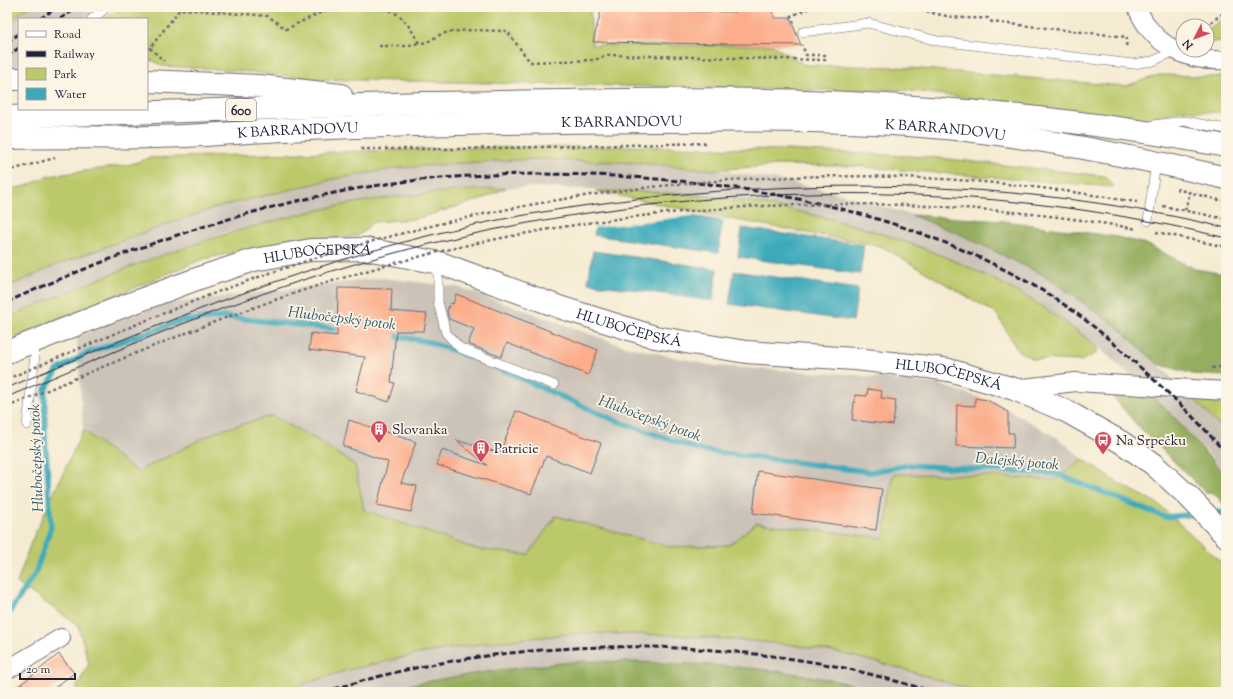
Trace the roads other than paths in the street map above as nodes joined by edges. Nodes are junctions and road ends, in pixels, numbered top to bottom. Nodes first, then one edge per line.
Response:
1 (107, 7) edge
2 (1136, 7) edge
3 (93, 18) edge
4 (803, 32) dead end
5 (1175, 51) joint
6 (1194, 58) edge
7 (1226, 60) edge
8 (7, 79) edge
9 (18, 79) edge
10 (18, 80) edge
11 (148, 80) edge
12 (7, 88) edge
13 (424, 103) junction
14 (7, 117) edge
15 (1132, 129) junction
16 (1226, 129) edge
17 (10, 138) edge
18 (1226, 146) edge
19 (1156, 162) junction
20 (1226, 178) edge
21 (1148, 221) dead end
22 (440, 263) junction
23 (31, 343) junction
24 (7, 352) edge
25 (554, 385) dead end
26 (1014, 389) junction
27 (1226, 391) edge
28 (27, 425) dead end
29 (1226, 536) edge
30 (61, 638) dead end
31 (7, 670) edge

1 - 3 lane
2 - 5 street
4 - 5 lane
6 - 7 street
8 - 9 main road
10 - 12 lane
11 - 13 main road
13 - 14 main road, 600
13 - 15 main road, K BARRANDOVU / 600
15 - 16 lane
15 - 18 main road, K BARRANDOVU / 600
17 - 19 main road, K BARRANDOVU / 600
19 - 20 main road, K BARRANDOVU / 600
19 - 21 lane
22 - 23 main road, HLUBOČEPSKÁ
22 - 25 lane
22 - 26 main road, HLUBOČEPSKÁ
23 - 24 main road, HLUBOČEPSKÁ
23 - 28 lane
26 - 27 street
26 - 29 main road, HLUBOČEPSKÁ
30 - 31 street

